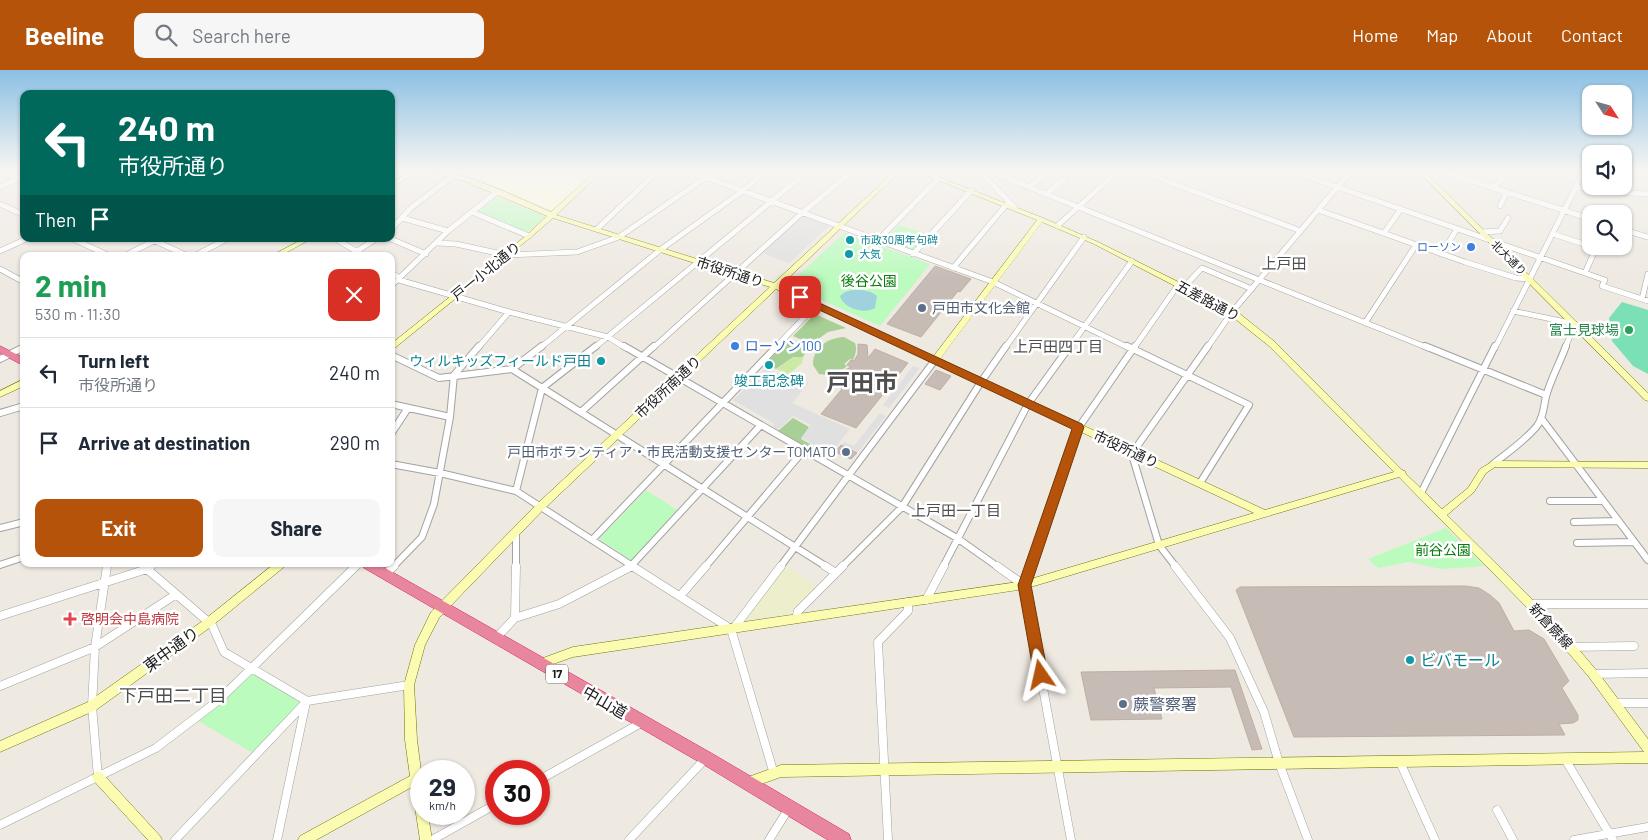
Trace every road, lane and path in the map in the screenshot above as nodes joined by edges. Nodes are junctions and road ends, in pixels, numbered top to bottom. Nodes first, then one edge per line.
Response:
1 (6, 207) edge
2 (411, 207) edge
3 (478, 207) edge
4 (532, 207) edge
5 (563, 207) edge
6 (620, 207) edge
7 (663, 207) edge
8 (720, 207) edge
9 (765, 207) edge
10 (787, 207) edge
11 (809, 207) edge
12 (860, 207) edge
13 (911, 207) edge
14 (957, 207) edge
15 (1004, 207) edge
16 (1011, 207) edge
17 (1078, 207) joint
18 (1236, 207) edge
19 (1321, 207) edge
20 (1395, 207) edge
21 (1457, 207) edge
22 (1554, 207) edge
23 (1566, 207) edge
24 (1014, 208) joint
25 (1401, 209) junction
26 (1318, 210) junction
27 (1564, 210) junction
28 (472, 212) junction
29 (20, 213) edge
30 (802, 213) junction
31 (554, 216) junction
32 (1582, 216) edge
33 (402, 218) junction
34 (1508, 218) dead end
35 (1041, 219) junction
36 (395, 225) edge
37 (1057, 226) junction
38 (838, 227) junction
39 (597, 229) junction
40 (1457, 229) junction
41 (448, 231) junction
42 (1301, 231) junction
43 (1482, 232) junction
44 (1384, 233) junction
45 (1632, 233) edge
46 (1553, 234) junction
47 (529, 236) junction
48 (619, 237) junction
49 (1084, 238) junction
50 (1648, 238) edge
51 (1490, 240) junction
52 (395, 241) edge
53 (877, 241) junction
54 (20, 242) edge
55 (80, 242) edge
56 (150, 242) edge
57 (161, 242) edge
58 (221, 242) edge
59 (302, 242) edge
60 (341, 242) edge
61 (372, 242) edge
62 (437, 243) junction
63 (1416, 245) junction
64 (660, 250) junction
65 (0, 251) edge
66 (101, 252) edge
67 (131, 252) edge
68 (180, 252) edge
69 (202, 252) edge
70 (283, 252) edge
71 (357, 252) joint
72 (426, 254) junction
73 (913, 254) junction
74 (1441, 254) junction
75 (506, 255) junction
76 (1541, 257) junction
77 (1132, 261) junction
78 (698, 262) junction
79 (952, 268) junction
80 (0, 269) edge
81 (1585, 273) junction
82 (735, 274) junction
83 (1648, 274) edge
84 (395, 275) edge
85 (1530, 279) junction
86 (20, 280) edge
87 (399, 280) junction
88 (1260, 280) junction
89 (992, 282) junction
90 (395, 283) edge
91 (775, 286) junction
92 (1181, 286) junction
93 (1252, 288) junction
94 (453, 297) junction
95 (1645, 300) edge
96 (1037, 302) junction
97 (816, 305) junction
98 (1513, 311) junction
99 (509, 312) junction
100 (1232, 312) junction
101 (1365, 323) junction
102 (1575, 324) junction
103 (1084, 325) junction
104 (568, 326) junction
105 (608, 337) junction
106 (395, 345) edge
107 (20, 348) edge
108 (1133, 349) junction
109 (3, 354) edge
110 (395, 357) edge
111 (642, 357) junction
112 (935, 360) junction
113 (20, 361) edge
114 (512, 369) junction
115 (1482, 370) junction
116 (1188, 375) junction
117 (454, 376) junction
118 (678, 377) junction
119 (981, 382) junction
120 (20, 384) edge
121 (542, 388) junction
122 (0, 394) edge
123 (1546, 395) junction
124 (1648, 398) edge
125 (723, 403) junction
126 (1028, 404) junction
127 (395, 405) edge
128 (20, 407) edge
129 (408, 408) junction
130 (581, 412) junction
131 (0, 413) edge
132 (450, 417) junction
133 (1541, 418) junction
134 (761, 425) junction
135 (1078, 427) junction
136 (395, 428) edge
137 (616, 435) junction
138 (804, 450) junction
139 (1133, 452) junction
140 (664, 464) junction
141 (1493, 464) junction
142 (395, 465) edge
143 (1576, 465) junction
144 (1648, 465) edge
145 (440, 472) junction
146 (1402, 474) junction
147 (847, 476) junction
148 (1200, 483) junction
149 (703, 488) junction
150 (516, 491) junction
151 (1421, 493) junction
152 (1550, 501) dead end
153 (1603, 501) junction
154 (540, 507) junction
155 (902, 507) junction
156 (1265, 514) junction
157 (1442, 514) junction
158 (746, 516) junction
159 (1618, 521) junction
160 (1574, 522) dead end
161 (20, 523) edge
162 (0, 528) edge
163 (516, 530) junction
164 (957, 538) junction
165 (592, 540) junction
166 (1634, 542) junction
167 (1577, 543) dead end
168 (1159, 545) junction
169 (794, 547) junction
170 (20, 558) edge
171 (1648, 560) edge
172 (395, 564) edge
173 (0, 565) edge
174 (632, 566) junction
175 (107, 567) edge
176 (147, 567) edge
177 (151, 567) edge
178 (277, 567) edge
179 (355, 567) edge
180 (373, 567) edge
181 (393, 567) edge
182 (836, 573) junction
183 (386, 574) junction
184 (104, 583) junction
185 (1024, 585) junction
186 (175, 595) junction
187 (680, 596) junction
188 (926, 600) junction
189 (908, 602) junction
190 (1532, 604) junction
191 (1648, 604) edge
192 (442, 607) junction
193 (0, 616) edge
194 (515, 618) junction
195 (796, 619) junction
196 (210, 624) junction
197 (732, 629) junction
198 (496, 638) junction
199 (1634, 646) dead end
200 (95, 647) junction
201 (1571, 647) junction
202 (539, 664) junction
203 (251, 668) junction
204 (1648, 672) edge
205 (1593, 674) junction
206 (409, 685) junction
207 (0, 686) edge
208 (307, 701) junction
209 (1614, 703) junction
210 (1648, 703) edge
211 (92, 706) junction
212 (641, 723) junction
213 (0, 748) edge
214 (1648, 748) edge
215 (1648, 757) edge
216 (706, 758) junction
217 (1565, 759) junction
218 (414, 760) edge
219 (1400, 762) junction
220 (1279, 763) junction
221 (1058, 766) junction
222 (885, 770) junction
223 (550, 774) edge
224 (774, 774) junction
225 (98, 777) junction
226 (410, 782) edge
227 (747, 783) junction
228 (789, 808) junction
229 (485, 810) edge
230 (1497, 810) dead end
231 (0, 825) edge
232 (424, 825) edge
233 (1648, 827) edge
234 (1611, 837) edge
235 (156, 840) edge
236 (175, 840) edge
237 (277, 840) edge
238 (304, 840) edge
239 (426, 840) edge
240 (432, 840) edge
241 (629, 840) edge
242 (769, 840) edge
243 (843, 840) edge
244 (888, 840) edge
245 (1071, 840) edge
246 (1308, 840) edge
247 (1435, 840) edge
248 (1513, 840) edge
249 (1574, 840) edge

1 - 29 street
2 - 33 street
3 - 28 street
4 - 31 street, 市役所通り
5 - 31 street, 戸一小北通り
6 - 39 street
7 - 48 street
8 - 64 street
9 - 78 street
10 - 30 street
11 - 30 street
12 - 38 street, 市役所南通り
13 - 53 street
14 - 73 street
15 - 79 street
16 - 24 street, 五差路通り
17 - 37 street
17 - 88 street
18 - 42 street
19 - 26 street
20 - 25 street
21 - 43 street, 北大通り
22 - 27 street
23 - 27 street
24 - 35 street, 五差路通り
25 - 40 street
25 - 44 street
26 - 42 street
26 - 44 street
27 - 32 street
27 - 46 street
28 - 41 street
28 - 47 street
30 - 38 street
30 - 82 street
31 - 39 street, 市役所通り
31 - 47 street, 戸一小北通り
33 - 36 street
33 - 41 street
34 - 43 street
35 - 37 street, 五差路通り
35 - 89 street
37 - 49 street, 五差路通り
38 - 53 street
38 - 91 street, 市役所南通り
39 - 48 street, 市役所通り
40 - 51 street
40 - 74 street
41 - 62 street
42 - 88 street
43 - 51 street, 北大通り
44 - 63 street
45 - 50 street
46 - 76 street
46 - 81 street
47 - 75 street, 戸一小北通り
48 - 64 street, 市役所通り
48 - 75 street
49 - 77 street, 五差路通り
49 - 96 street
51 - 76 street
51 - 85 street, 北大通り
52 - 72 street
53 - 73 street
54 - 65 street
55 - 66 street
56 - 67 street
57 - 68 street
58 - 69 street
59 - 70 street
60 - 71 street
61 - 71 street
62 - 72 street
62 - 75 street
63 - 74 street
63 - 101 street
64 - 78 street, 市役所通り
64 - 104 street
72 - 87 street
73 - 79 street
74 - 85 street
75 - 94 street, 戸一小北通り
76 - 81 street
76 - 85 street
77 - 92 street, 五差路通り
77 - 103 street
78 - 82 street, 市役所通り
78 - 105 street
79 - 89 street
80 - 86 street
81 - 95 street
82 - 91 street, 市役所通り
82 - 111 street
83 - 95 street
84 - 87 street
85 - 98 street
85 - 102 street, 北大通り
87 - 90 street
87 - 94 street
88 - 93 street
88 - 101 street
89 - 96 street
89 - 112 street
91 - 97 street, 市役所通り
91 - 118 street, 市役所南通り
92 - 93 street
92 - 100 street, 五差路通り
92 - 108 street
93 - 100 street
94 - 99 street
94 - 106 street, 戸一小北通り
96 - 103 street
96 - 119 street
97 - 112 street, 市役所通り
97 - 125 street
98 - 102 street
98 - 115 street
99 - 104 street
99 - 117 street
100 - 116 street
100 - 146 street, 五差路通り
101 - 115 street
102 - 123 street
102 - 124 street, 北大通り
103 - 108 street
103 - 126 street
104 - 105 street
104 - 114 street
105 - 111 street
105 - 121 street
107 - 109 street
108 - 116 street
108 - 135 street
109 - 113 highway
110 - 117 street
111 - 118 street
111 - 130 street
112 - 119 street, 市役所通り
112 - 147 street
114 - 117 street
114 - 121 street
115 - 123 street
115 - 151 street
116 - 139 street
116 - 148 street
117 - 132 street
118 - 125 street
118 - 137 street, 市役所南通り
119 - 126 street, 市役所通り
119 - 155 street
120 - 122 street
121 - 130 street
121 - 150 street
123 - 133 street
125 - 134 street
125 - 140 street
126 - 135 street, 市役所通り
126 - 164 street
127 - 129 street
128 - 131 street
129 - 132 street
129 - 136 street
130 - 137 street
132 - 145 street
133 - 141 street
133 - 143 street
134 - 138 street
134 - 149 street
135 - 139 street, 市役所通り
135 - 185 street
137 - 140 street
137 - 154 street, 市役所南通り
138 - 147 street
138 - 158 street
139 - 148 street, 市役所通り
139 - 168 street
140 - 149 street
140 - 165 street
141 - 143 street
141 - 157 street
142 - 145 street
143 - 144 street
143 - 153 street
145 - 150 street
145 - 172 street
146 - 151 street, 五差路通り
146 - 156 street
147 - 155 street
147 - 169 street
148 - 156 street, 市役所通り
149 - 158 street
149 - 174 street
150 - 154 street
151 - 157 street, 五差路通り
152 - 153 street
153 - 159 street
154 - 163 street, 市役所南通り
154 - 165 street
155 - 164 street
155 - 182 street
156 - 168 street
157 - 190 street, 新倉蕨線
158 - 169 street
158 - 187 street
159 - 160 street
159 - 166 street
161 - 162 street
163 - 192 street, 市役所南通り
163 - 194 street
164 - 185 street
164 - 188 street
165 - 174 street
166 - 167 street
166 - 171 street
168 - 185 street
168 - 220 street
169 - 182 street
169 - 197 street
170 - 173 street
174 - 187 street
174 - 194 street
175 - 184 street
176 - 184 street
177 - 186 street
178 - 196 street, 東中通り
179 - 203 street
180 - 183 highway, 中山道 / 17
181 - 183 street
182 - 195 street
183 - 192 highway, 中山道 / 17
184 - 193 street
184 - 200 street
185 - 188 street
185 - 221 street
186 - 196 street
186 - 200 street
187 - 197 street
188 - 189 street
189 - 195 street
189 - 222 street
190 - 191 street
190 - 201 street, 新倉蕨線
192 - 198 highway, 中山道 / 17
192 - 206 street, 市役所南通り
194 - 198 street
195 - 197 street
196 - 203 street
196 - 211 street, 東中通り
197 - 202 street
197 - 224 street
198 - 202 highway, 中山道 / 17
199 - 201 street
200 - 207 street
200 - 211 street
201 - 205 street, 新倉蕨線
202 - 212 highway, 中山道 / 17
203 - 208 street
203 - 225 street
204 - 205 street
205 - 209 street, 新倉蕨線
206 - 208 street
206 - 218 street, 市役所南通り
208 - 236 street
208 - 237 street
209 - 210 street
209 - 214 street, 新倉蕨線
211 - 213 street, 東中通り
211 - 225 street
212 - 216 highway, 中山道 / 17
212 - 223 street
215 - 217 street
216 - 227 highway, 中山道 / 17
216 - 241 street
217 - 219 street
217 - 234 street
219 - 220 street
219 - 247 street
220 - 221 street
220 - 246 street
221 - 222 street
221 - 245 street
222 - 224 street
222 - 244 street
224 - 227 street
225 - 231 street
225 - 235 street
226 - 238 street
227 - 228 highway, 中山道 / 17
228 - 242 street
228 - 243 highway, 中山道 / 17
229 - 240 street
230 - 248 street
232 - 239 street
233 - 234 street
234 - 249 street

